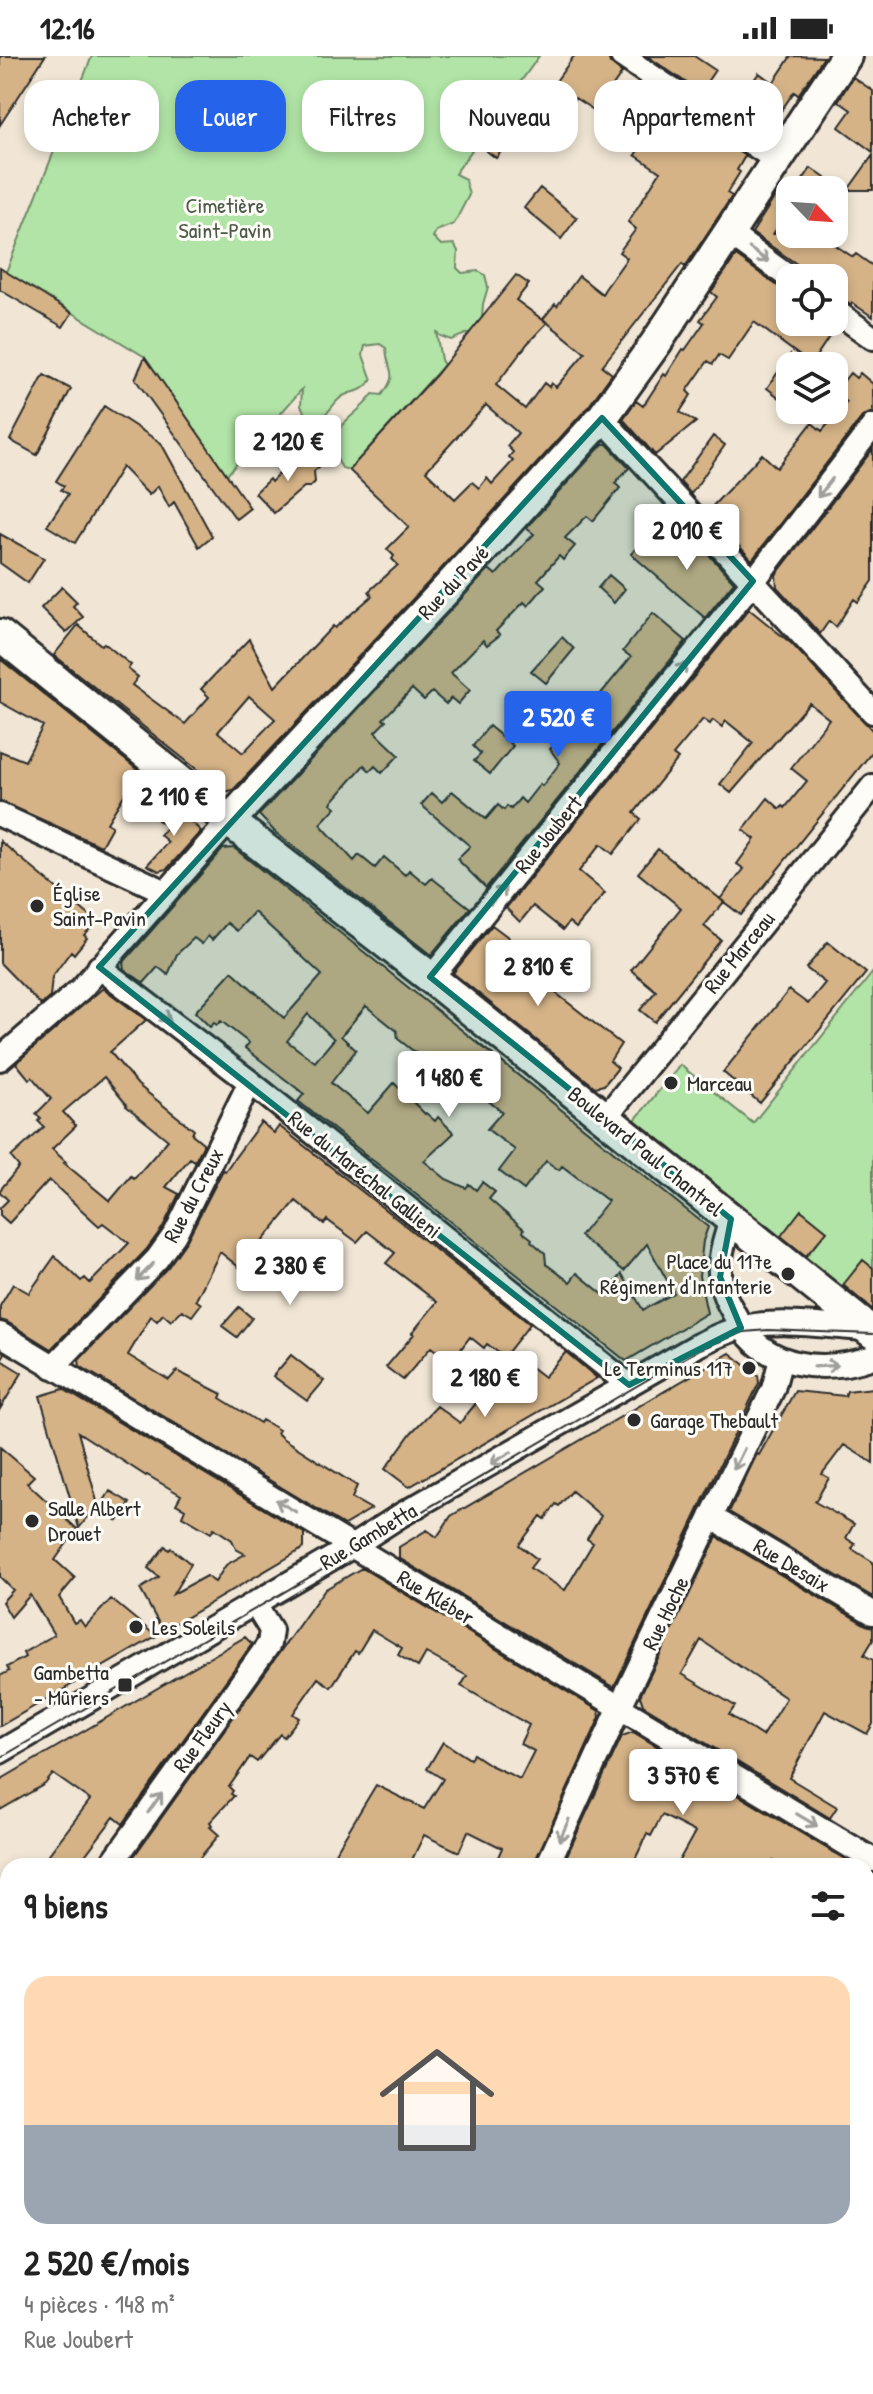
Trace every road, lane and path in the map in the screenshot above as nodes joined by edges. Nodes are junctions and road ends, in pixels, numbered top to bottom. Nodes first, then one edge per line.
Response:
1 (622, 56) edge
2 (846, 56) edge
3 (776, 160) junction
4 (727, 232) junction
5 (776, 268) edge
6 (848, 320) edge
7 (873, 338) edge
8 (602, 418) junction
9 (873, 426) edge
10 (753, 581) junction
11 (0, 635) edge
12 (873, 712) edge
13 (873, 786) edge
14 (0, 815) edge
15 (229, 821) junction
16 (166, 892) junction
17 (99, 967) junction
18 (431, 978) junction
19 (0, 1059) edge
20 (250, 1082) junction
21 (605, 1118) junction
22 (731, 1219) junction
23 (741, 1328) junction
24 (0, 1334) edge
25 (871, 1340) edge
26 (781, 1359) junction
27 (53, 1367) junction
28 (629, 1385) junction
29 (711, 1517) junction
30 (353, 1546) junction
31 (255, 1604) junction
32 (873, 1613) edge
33 (620, 1708) junction
34 (0, 1752) edge
35 (116, 1858) edge
36 (551, 1858) edge
37 (870, 1858) edge

1 - 3 street
2 - 3 street, Rue du Pavé
3 - 4 street, Rue du Pavé
4 -> 5 street
4 - 8 street, Rue du Pavé
6 - 7 street
8 - 10 street
8 - 15 street, Rue du Pavé
9 -> 10 street, Rue Joubert
10 - 12 street
18 -> 10 street, Rue Joubert
11 - 15 street, Boulevard Paul Chantrel
13 - 21 street, Rue Marceau
14 - 16 street
15 - 16 street, Rue du Pavé
15 - 18 street, Boulevard Paul Chantrel
16 - 17 street, Rue du Pavé
17 - 19 street, Rue du Pavé
17 -> 20 street, Rue du Maréchal Gallieni
18 - 21 street, Boulevard Paul Chantrel
20 -> 27 street, Rue du Creux
20 - 28 street, Rue du Maréchal Gallieni
21 - 22 street, Boulevard Paul Chantrel
22 - 23 street
22 - 25 street, Boulevard Paul Chantrel
23 - 25 street, Rue Gambetta
23 - 26 street
23 - 28 street, Rue Gambetta
24 - 27 street, Rue Kléber
26 -> 25 street
26 -> 29 street, Rue Hoche
30 -> 27 street, Rue Kléber
28 -> 30 street, Rue Gambetta
29 - 32 street, Rue Desaix
29 - 33 street, Rue Hoche
30 - 31 street, Rue Gambetta
30 - 33 street, Rue Kléber
31 - 34 street, Rue Gambetta
35 -> 31 street, Rue Fleury
33 -> 36 street, Rue Hoche
33 -> 37 street, Rue Kléber

